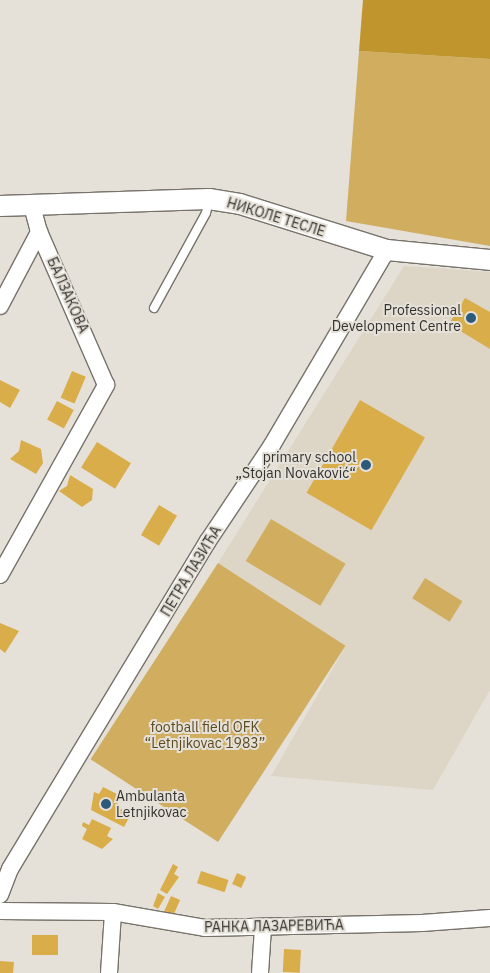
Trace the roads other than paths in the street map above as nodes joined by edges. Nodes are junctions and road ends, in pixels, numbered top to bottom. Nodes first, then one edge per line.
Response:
1 (209, 199) junction
2 (32, 205) junction
3 (0, 206) edge
4 (39, 232) junction
5 (387, 250) junction
6 (490, 260) edge
7 (0, 306) edge
8 (154, 308) dead end
9 (0, 575) edge
10 (0, 895) edge
11 (0, 912) edge
12 (113, 912) junction
13 (490, 918) edge
14 (263, 928) junction
15 (110, 973) edge
16 (260, 973) edge

1 - 2 street, НИКОЛЕ ТЕСЛЕ
1 - 5 street, НИКОЛЕ ТЕСЛЕ
1 - 8 lane
2 - 3 street, НИКОЛЕ ТЕСЛЕ
2 - 4 street, БАЛЗАКОВА
4 - 7 street
4 - 9 street, БАЛЗАКОВА
5 - 6 street, НИКОЛЕ ТЕСЛЕ
5 - 10 street, ПЕТРА ЛАЗИЋА
11 - 12 street, РАНКА ЛАЗАРЕВИЋА
12 - 14 street, РАНКА ЛАЗАРЕВИЋА
12 - 15 street
13 - 14 street, РАНКА ЛАЗАРЕВИЋА
14 - 16 street

